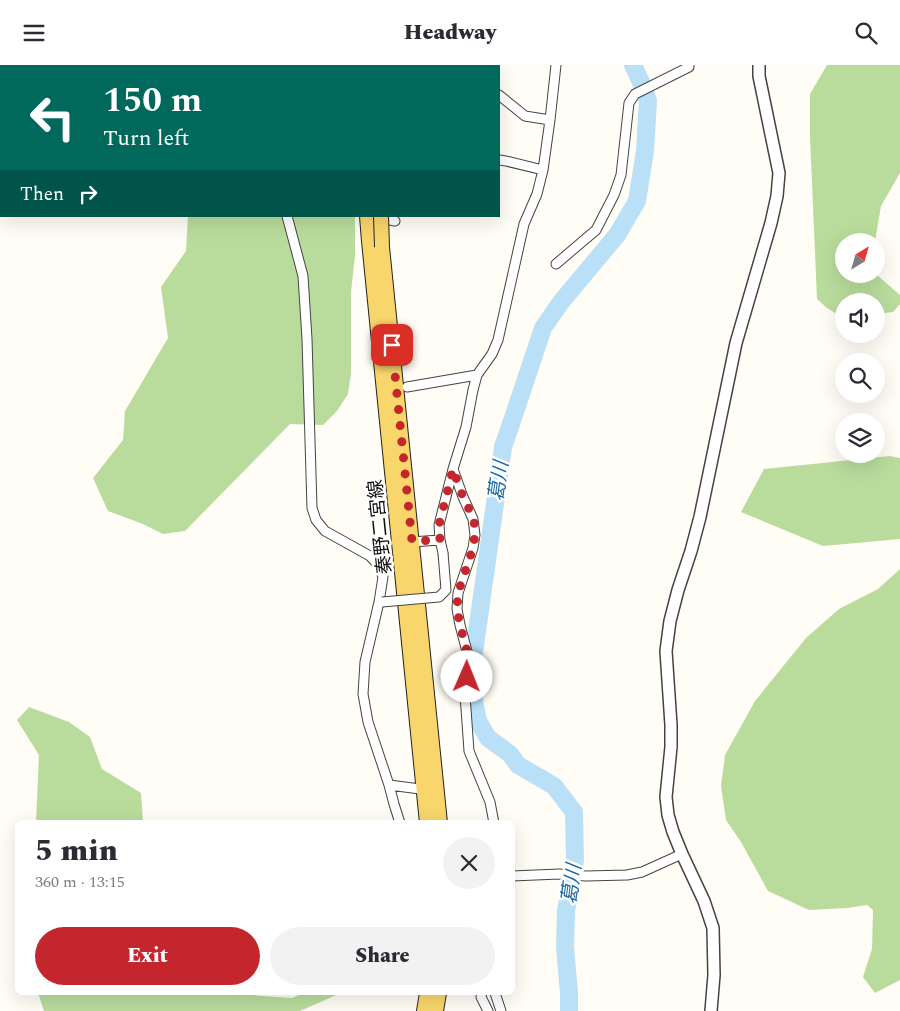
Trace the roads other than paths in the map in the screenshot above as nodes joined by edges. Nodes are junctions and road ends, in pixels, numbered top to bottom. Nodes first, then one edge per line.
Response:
1 (556, 65) edge
2 (689, 65) edge
3 (760, 65) edge
4 (500, 96) edge
5 (550, 120) junction
6 (500, 160) edge
7 (542, 170) junction
8 (287, 217) edge
9 (368, 217) edge
10 (378, 217) edge
11 (380, 217) edge
12 (395, 221) dead end
13 (556, 264) dead end
14 (477, 375) junction
15 (407, 387) dead end
16 (453, 469) junction
17 (440, 540) junction
18 (412, 541) junction
19 (381, 603) junction
20 (389, 785) junction
21 (430, 790) junction
22 (433, 816) edge
23 (399, 820) edge
24 (493, 820) edge
25 (682, 854) junction
26 (515, 876) edge
27 (427, 995) edge
28 (439, 995) edge
29 (482, 995) edge
30 (496, 995) edge
31 (424, 1011) edge
32 (436, 1011) edge
33 (488, 1011) edge
34 (501, 1011) edge
35 (711, 1011) edge

1 - 5 street
2 - 13 street
3 - 25 street
4 - 5 street
5 - 7 street
6 - 7 street
7 - 14 street
8 - 19 street
9 - 21 main road, 秦野二宮線
10 - 12 street
11 - 18 main road, 秦野二宮線, bridge
14 - 15 street
14 - 16 street
16 - 17 street
16 - 24 street
17 - 18 street
17 - 19 street, bridge
18 - 21 main road, 秦野二宮線
19 - 20 street
20 - 21 street
20 - 23 street
21 - 22 main road, 秦野二宮線
25 - 26 street
25 - 35 street
27 - 31 main road
28 - 32 main road
29 - 33 street
30 - 34 street

